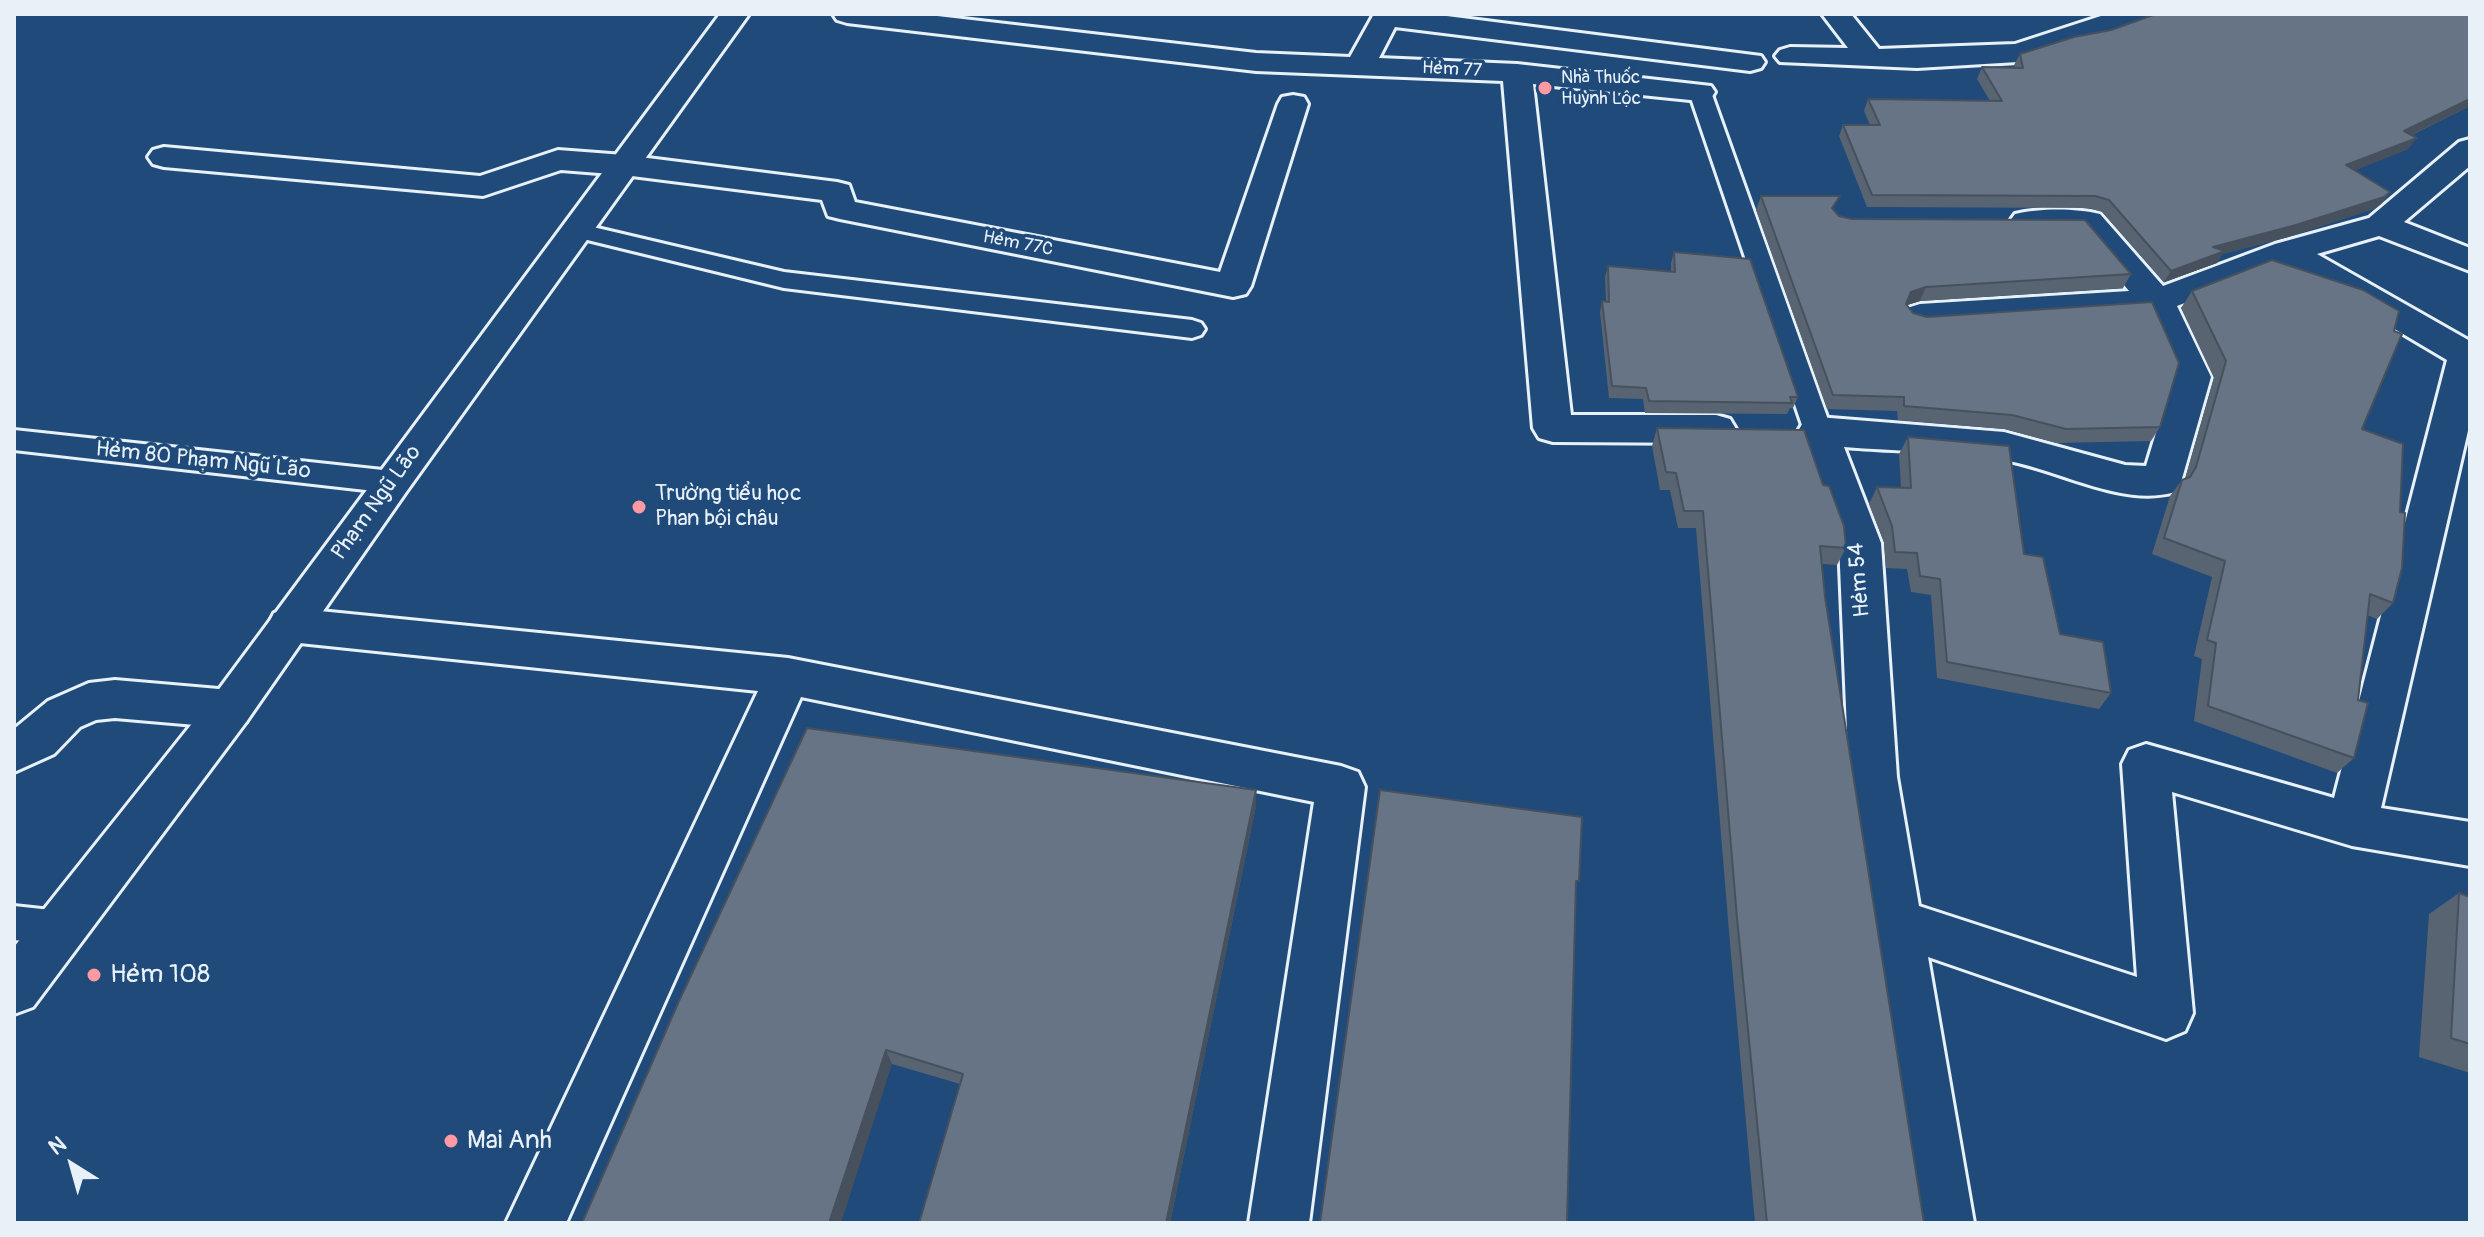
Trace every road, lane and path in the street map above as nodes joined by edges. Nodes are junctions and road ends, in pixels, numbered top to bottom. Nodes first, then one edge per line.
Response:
1 (735, 14) edge
2 (847, 14) edge
3 (1836, 14) edge
4 (2135, 14) edge
5 (1790, 56) dead end
6 (1870, 58) junction
7 (1750, 62) dead end
8 (1360, 66) junction
9 (1517, 73) junction
10 (1700, 92) joint
11 (1293, 104) dead end
12 (2470, 149) edge
13 (164, 157) dead end
14 (624, 165) junction
15 (1998, 221) edge
16 (2381, 225) junction
17 (576, 230) junction
18 (2287, 251) junction
19 (2470, 260) edge
20 (2157, 301) junction
21 (1920, 316) edge
22 (1192, 329) dead end
23 (1787, 430) junction
24 (14, 440) edge
25 (392, 482) junction
26 (290, 625) junction
27 (788, 676) junction
28 (230, 709) junction
29 (14, 752) edge
30 (2352, 825) junction
31 (2470, 844) edge
32 (1896, 922) junction
33 (14, 923) edge
34 (60, 928) junction
35 (14, 989) edge
36 (536, 1223) edge
37 (1279, 1223) edge
38 (1944, 1223) edge

1 - 14 street, Phạm Ngũ Lão
2 - 8 street, Hẻm 77
3 - 6 street
4 - 6 street
5 - 6 street
7 - 8 street
8 - 9 street, Hẻm 77
9 - 10 street, Hẻm 77
9 - 23 street
10 - 23 lane, Hẻm 77
11 - 14 street, Hẻm 77C
12 - 16 street
13 - 14 street
14 - 17 street, Phạm Ngũ Lão
15 - 20 street
16 - 18 street
16 - 19 street
17 - 22 lane
17 - 25 street, Phạm Ngũ Lão
18 - 20 street
18 - 30 street
20 - 21 street
20 - 23 street
23 - 32 street, Hẻm 54
24 - 25 lane, Hẻm 80 Phạm Ngũ Lão
25 - 26 street, Phạm Ngũ Lão
26 - 27 street
26 - 28 street, Phạm Ngũ Lão
27 - 36 street
27 - 37 street
28 - 29 street
28 - 34 street, Phạm Ngũ Lão
30 - 31 street
30 - 32 street
32 - 38 street, Hẻm 54
33 - 34 lane
34 - 35 street, Phạm Ngũ Lão

